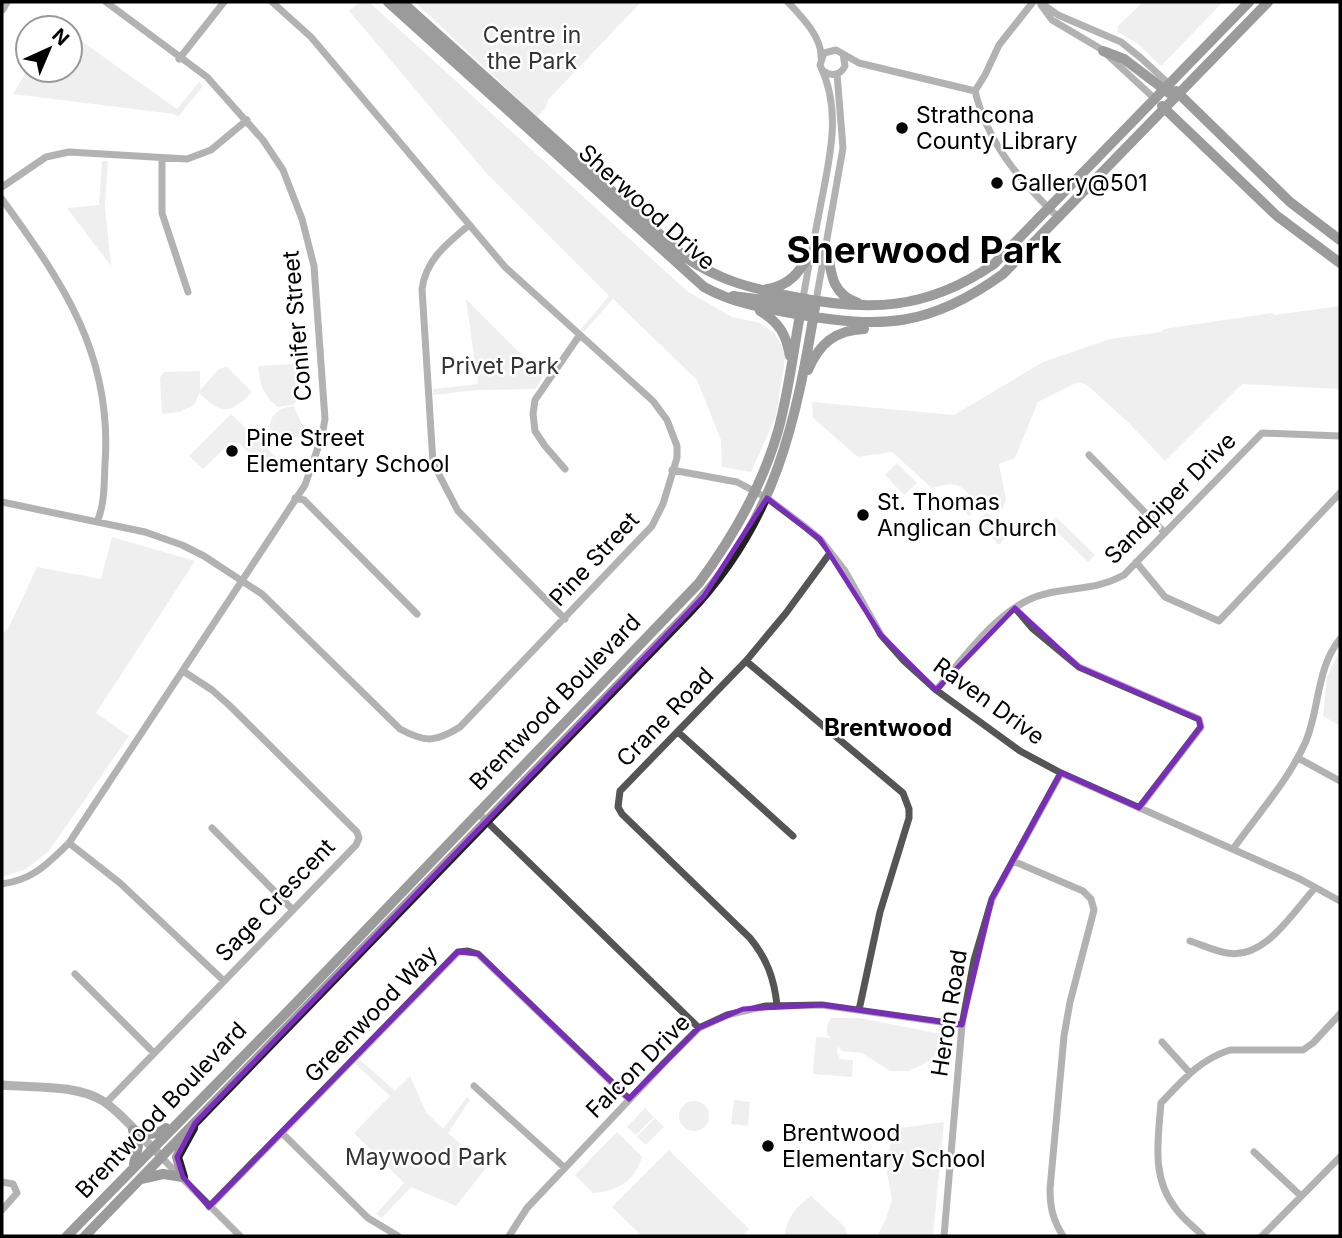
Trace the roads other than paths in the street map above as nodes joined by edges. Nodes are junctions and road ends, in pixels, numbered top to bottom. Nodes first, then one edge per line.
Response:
1 (6, 2) edge
2 (106, 2) edge
3 (224, 2) edge
4 (272, 2) edge
5 (388, 2) edge
6 (401, 2) edge
7 (788, 2) edge
8 (1037, 2) edge
9 (1249, 2) edge
10 (1268, 2) edge
11 (2, 9) edge
12 (1103, 51) junction
13 (843, 54) junction
14 (821, 57) junction
15 (179, 59) junction
16 (859, 64) junction
17 (825, 72) junction
18 (840, 72) junction
19 (1166, 87) junction
20 (975, 91) junction
21 (1179, 94) junction
22 (1155, 99) junction
23 (1164, 109) junction
24 (247, 120) junction
25 (162, 158) junction
26 (2, 187) edge
27 (2, 199) edge
28 (1049, 209) junction
29 (1059, 218) junction
30 (469, 225) junction
31 (1340, 240) edge
32 (827, 247) junction
33 (811, 253) junction
34 (1340, 263) edge
35 (761, 290) junction
36 (188, 292) dead end
37 (717, 294) junction
38 (816, 302) junction
39 (751, 306) junction
40 (801, 306) junction
41 (868, 307) junction
42 (813, 318) junction
43 (884, 323) junction
44 (579, 336) junction
45 (792, 363) junction
46 (801, 385) junction
47 (1340, 436) edge
48 (1089, 455) dead end
49 (565, 469) dead end
50 (672, 470) junction
51 (755, 492) junction
52 (1340, 493) edge
53 (295, 498) junction
54 (767, 499) junction
55 (2, 502) edge
56 (97, 522) junction
57 (1164, 533) junction
58 (830, 553) junction
59 (1136, 562) junction
60 (241, 582) junction
61 (1015, 608) junction
62 (417, 614) dead end
63 (565, 619) junction
64 (1340, 639) edge
65 (746, 661) junction
66 (183, 671) junction
67 (936, 690) junction
68 (678, 732) junction
69 (1298, 758) junction
70 (1061, 773) junction
71 (1340, 781) edge
72 (1139, 808) junction
73 (477, 812) junction
74 (486, 821) junction
75 (212, 828) dead end
76 (793, 836) dead end
77 (69, 843) junction
78 (1233, 849) junction
79 (1013, 861) junction
80 (2, 884) edge
81 (1315, 888) junction
82 (1340, 901) edge
83 (292, 909) junction
84 (1190, 941) dead end
85 (75, 974) dead end
86 (224, 981) junction
87 (777, 1005) junction
88 (859, 1010) junction
89 (1340, 1014) edge
90 (962, 1025) junction
91 (699, 1028) junction
92 (1162, 1042) dead end
93 (154, 1053) junction
94 (1190, 1073) junction
95 (2, 1085) edge
96 (474, 1086) dead end
97 (629, 1099) junction
98 (106, 1103) junction
99 (184, 1115) junction
100 (195, 1123) junction
101 (133, 1130) junction
102 (282, 1133) junction
103 (152, 1148) junction
104 (1254, 1152) dead end
105 (162, 1157) junction
106 (1340, 1157) edge
107 (133, 1167) junction
108 (565, 1168) junction
109 (183, 1177) junction
110 (141, 1179) junction
111 (2, 1182) edge
112 (1301, 1196) junction
113 (209, 1207) junction
114 (2, 1210) edge
115 (66, 1236) edge
116 (85, 1236) edge
117 (240, 1236) edge
118 (398, 1236) edge
119 (509, 1236) edge
120 (944, 1236) edge
121 (1063, 1236) edge
122 (1203, 1236) edge
123 (1262, 1236) edge

1 - 11 street
2 - 15 street, Conifer Street
3 - 15 street
4 - 30 street, Pine Street
5 - 37 main road, Sherwood Drive
6 - 35 main road, Sherwood Drive
7 - 14 street
8 - 12 street
8 - 19 street
8 - 20 street
9 - 19 main road, Sherwood Drive
10 - 21 main road, Sherwood Drive
12 - 19 main road
12 - 22 street
13 - 14 street
13 - 16 street
13 - 18 street
14 - 17 street
15 - 24 street, Conifer Street
16 - 18 street
16 - 20 street
17 - 18 street
17 - 33 street, Brentwood Boulevard
18 - 32 street, Brentwood Boulevard
19 - 21 main road
19 - 22 main road, Sherwood Drive
20 - 28 street
21 - 23 main road, Sherwood Drive
21 - 31 main road
22 - 23 main road
22 - 28 main road, Sherwood Drive
23 - 29 main road, Sherwood Drive
23 - 34 main road
24 - 25 street
24 - 53 street, Conifer Street
25 - 26 street
25 - 36 street
27 - 56 street
28 - 29 street
28 - 41 main road, Sherwood Drive
29 - 43 main road, Sherwood Drive
30 - 44 street, Pine Street
30 - 63 street
32 - 38 street, Brentwood Boulevard
32 - 41 main road
33 - 35 main road
33 - 40 street, Brentwood Boulevard
35 - 40 main road, Sherwood Drive
37 - 39 main road, Sherwood Drive
37 - 40 main road
38 - 40 main road, Sherwood Drive
38 - 41 main road, Sherwood Drive
38 - 42 main road, Brentwood Boulevard
39 - 40 main road, Sherwood Drive
39 - 45 main road
40 - 42 main road, Sherwood Drive
40 - 45 main road, Brentwood Boulevard
42 - 43 main road, Sherwood Drive
42 - 46 main road, Brentwood Boulevard
43 - 46 main road
44 - 49 street
44 - 50 street, Pine Street
45 - 51 main road, Brentwood Boulevard
46 - 54 main road, Brentwood Boulevard
47 - 57 street, Sandpiper Drive
48 - 57 street
50 - 51 street, Raven Drive
50 - 63 street, Pine Street
51 - 54 street, Raven Drive
51 - 73 main road, Brentwood Boulevard
52 - 59 street
53 - 60 street, Conifer Street
53 - 62 street
54 - 58 street, Raven Drive
54 - 74 main road, Brentwood Boulevard
55 - 56 street, Pine Street
56 - 60 street, Pine Street
57 - 59 street, Sandpiper Drive
58 - 65 street, Crane Road
58 - 67 street, Raven Drive
59 - 61 street, Sandpiper Drive
60 - 63 street, Pine Street
60 - 66 street, Conifer Street
61 - 67 street, Sandpiper Drive
61 - 72 street
64 - 69 street
65 - 68 street, Crane Road
65 - 88 street
66 - 77 street, Conifer Street
66 - 83 street, Sage Crescent
67 - 70 street, Raven Drive
68 - 76 street
68 - 87 street, Crane Road
69 - 71 street
69 - 78 street
70 - 72 street, Raven Drive
70 - 79 street, Heron Road
72 - 78 street, Raven Drive
73 - 74 street
73 - 99 main road, Brentwood Boulevard
74 - 91 street
74 - 100 main road, Brentwood Boulevard
75 - 83 street
77 - 80 street, Conifer Street
77 - 86 street
78 - 81 street, Raven Drive
79 - 90 street, Heron Road
79 - 121 street
81 - 82 street, Raven Drive
81 - 84 street
83 - 86 street, Sage Crescent
85 - 93 street
86 - 93 street, Sage Crescent
87 - 88 street, Falcon Drive
87 - 91 street, Falcon Drive
88 - 90 street, Falcon Drive
89 - 94 street
90 - 120 street, Heron Road
91 - 97 street, Falcon Drive
92 - 94 street
93 - 98 street, Sage Crescent
94 - 122 street
95 - 98 street
96 - 108 street
97 - 102 street, Greenwood Way
97 - 108 street, Falcon Drive
98 - 101 street
99 - 101 main road
99 - 103 main road, Brentwood Boulevard
100 - 105 main road, Brentwood Boulevard
100 - 109 main road
101 - 103 street
101 - 107 main road
102 - 113 street, Greenwood Way
102 - 118 street
103 - 105 street
103 - 107 main road, Brentwood Boulevard
104 - 112 street
105 - 109 street
105 - 110 main road, Brentwood Boulevard
106 - 112 street
107 - 115 main road, Brentwood Boulevard
108 - 119 street, Falcon Drive
109 - 110 main road
109 - 113 street
110 - 116 main road, Brentwood Boulevard
111 - 114 street
112 - 123 street
113 - 117 street

